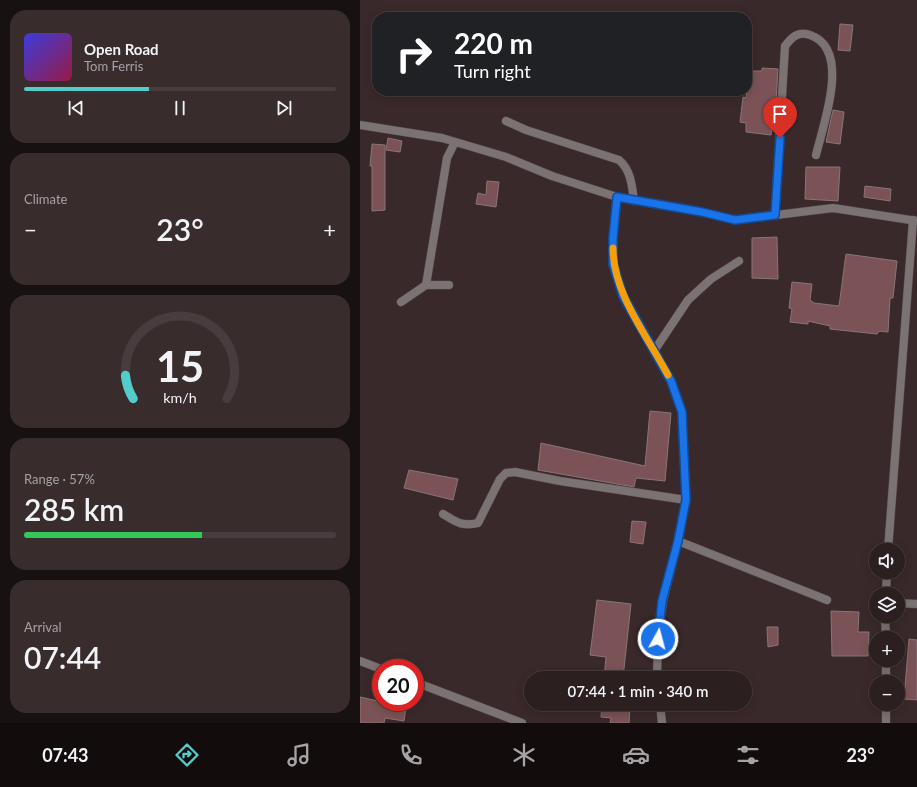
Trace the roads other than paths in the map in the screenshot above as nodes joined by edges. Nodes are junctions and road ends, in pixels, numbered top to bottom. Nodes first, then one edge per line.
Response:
1 (506, 121) dead end
2 (360, 125) edge
3 (455, 142) junction
4 (816, 155) dead end
5 (617, 197) junction
6 (634, 200) junction
7 (775, 215) junction
8 (915, 220) edge
9 (739, 261) dead end
10 (913, 266) edge
11 (426, 285) junction
12 (449, 285) dead end
13 (401, 302) dead end
14 (654, 351) junction
15 (686, 500) junction
16 (443, 514) dead end
17 (678, 541) junction
18 (889, 543) edge
19 (827, 600) dead end
20 (905, 603) edge
21 (917, 604) edge
22 (360, 661) edge
23 (372, 666) edge
24 (657, 671) edge
25 (424, 685) edge
26 (661, 711) edge
27 (886, 711) edge
28 (522, 723) edge
29 (662, 723) edge
30 (886, 723) edge

1 - 6 street
2 - 3 street
3 - 5 street
3 - 11 street
4 - 7 street
5 - 6 street
5 - 14 street
6 - 7 street
7 - 8 street
8 - 10 street
9 - 14 street
10 - 18 street
11 - 12 street
11 - 13 street
14 - 15 street
15 - 16 street
15 - 17 street
17 - 19 street
17 - 24 street
20 - 21 street
22 - 23 street
25 - 28 street
26 - 29 street
27 - 30 street

